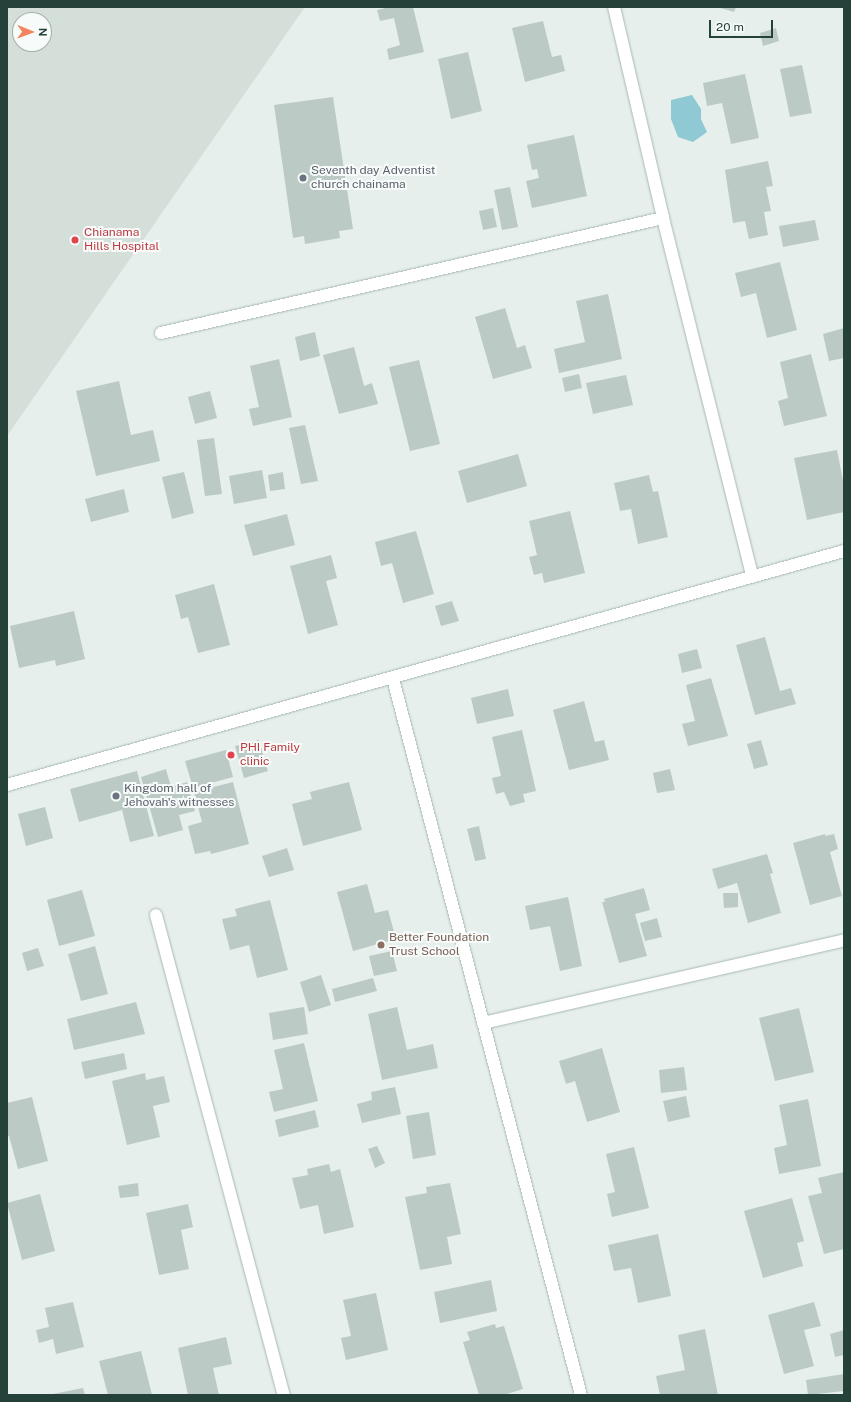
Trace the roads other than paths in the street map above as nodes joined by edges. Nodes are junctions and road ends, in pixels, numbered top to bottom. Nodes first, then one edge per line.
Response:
1 (614, 7) edge
2 (664, 218) junction
3 (160, 332) dead end
4 (844, 551) edge
5 (752, 576) junction
6 (393, 679) junction
7 (7, 785) edge
8 (156, 915) dead end
9 (844, 940) edge
10 (483, 1023) junction
11 (284, 1395) edge
12 (581, 1395) edge

1 - 2 street
2 - 3 street
2 - 5 street
4 - 5 street
5 - 6 street
6 - 7 street
6 - 10 street
8 - 11 street
9 - 10 street
10 - 12 street

